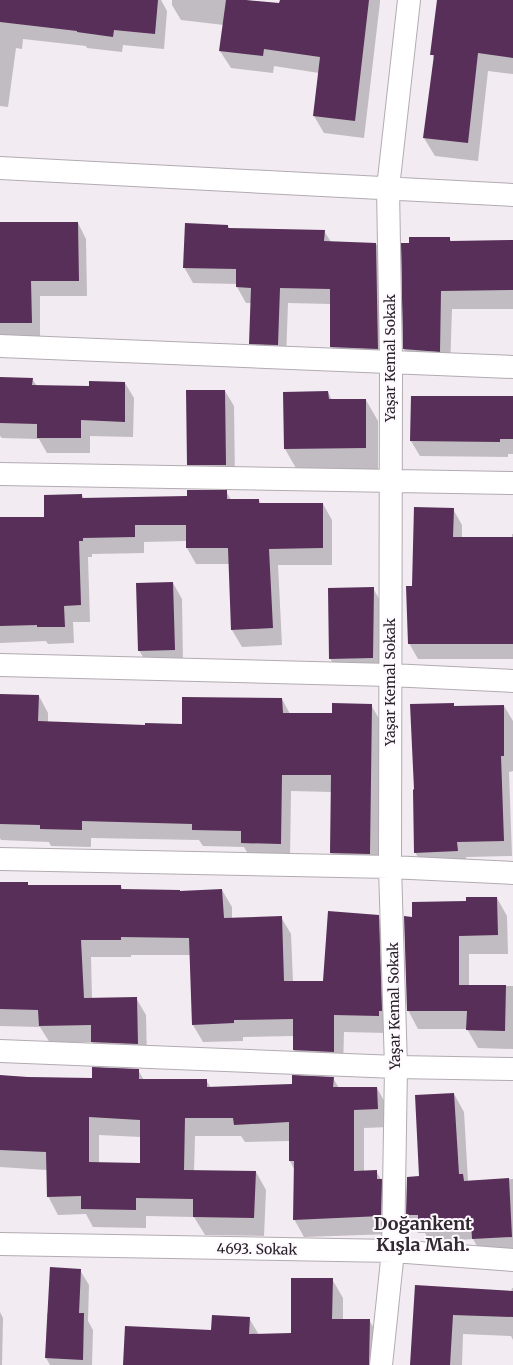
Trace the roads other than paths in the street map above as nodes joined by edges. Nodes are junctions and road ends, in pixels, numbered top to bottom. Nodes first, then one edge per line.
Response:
1 (409, 0) edge
2 (0, 168) edge
3 (388, 188) junction
4 (513, 195) edge
5 (0, 346) edge
6 (391, 361) junction
7 (513, 367) edge
8 (0, 474) edge
9 (390, 481) junction
10 (513, 483) edge
11 (0, 665) edge
12 (390, 675) junction
13 (513, 681) edge
14 (0, 859) edge
15 (390, 868) junction
16 (513, 873) edge
17 (0, 1051) edge
18 (396, 1067) junction
19 (513, 1069) edge
20 (0, 1244) edge
21 (393, 1251) junction
22 (513, 1260) edge
23 (381, 1365) edge

1 - 3 street, Yaşar Kemal Sokak
2 - 3 street
3 - 4 street
3 - 6 street, Yaşar Kemal Sokak
5 - 6 street
6 - 7 street
6 - 9 street, Yaşar Kemal Sokak
8 - 9 street
9 - 10 street
9 - 12 street, Yaşar Kemal Sokak
11 - 12 street
12 - 13 street
12 - 15 street, Yaşar Kemal Sokak
14 - 15 street
15 - 16 street
15 - 18 street, Yaşar Kemal Sokak
17 - 18 street
18 - 19 street
18 - 21 street, Yaşar Kemal Sokak
20 - 21 street, 4693. Sokak
21 - 22 street, 4693. Sokak
21 - 23 street, Yaşar Kemal Sokak

